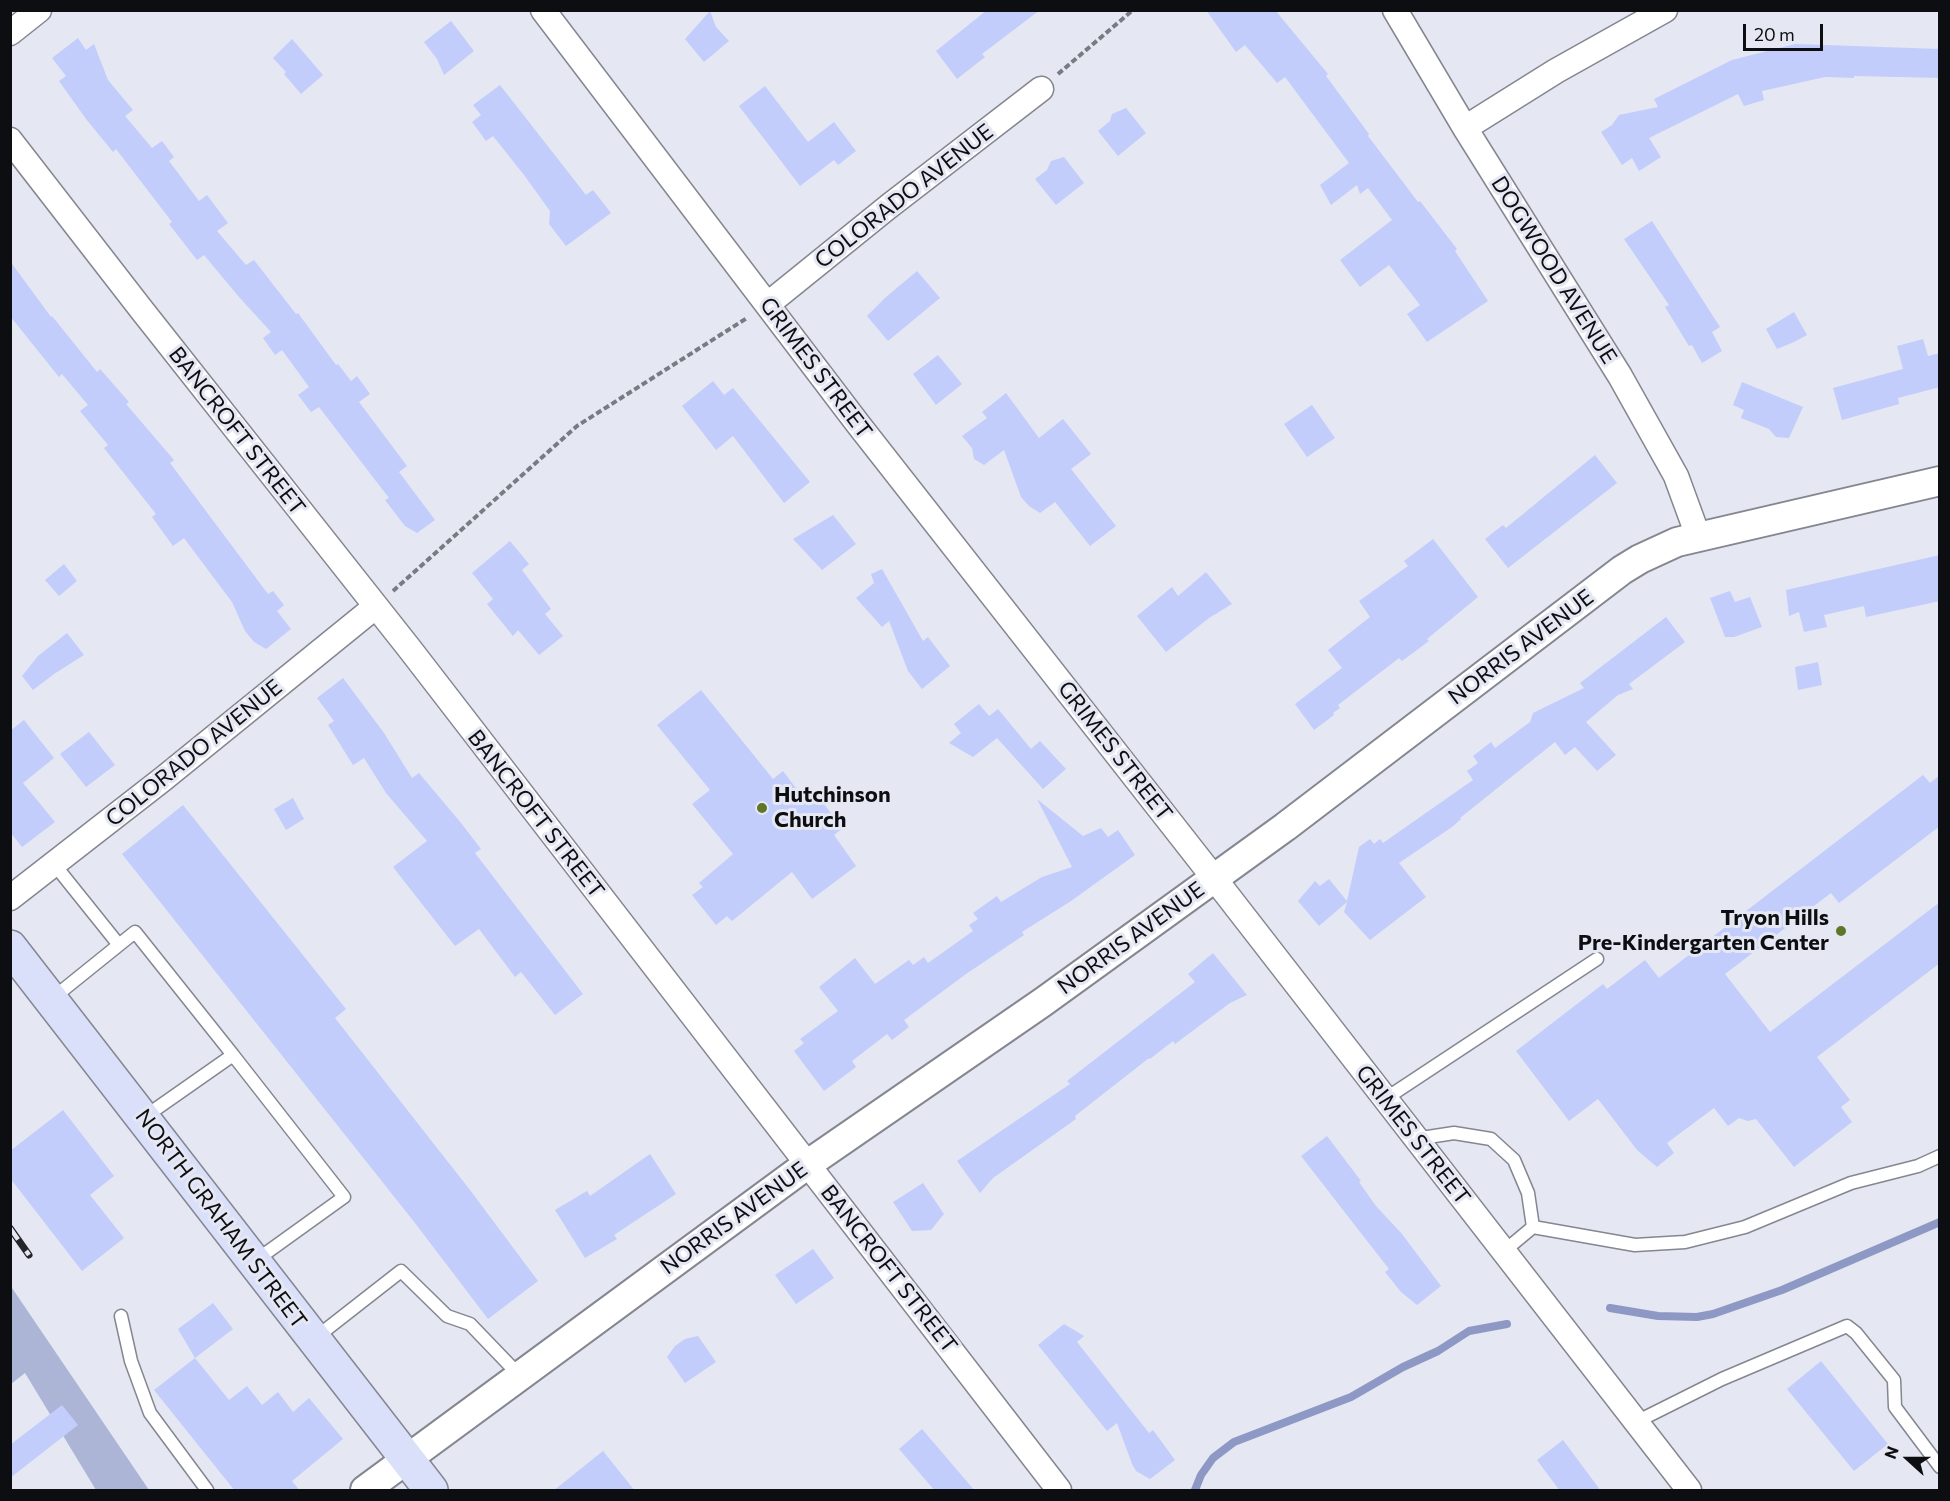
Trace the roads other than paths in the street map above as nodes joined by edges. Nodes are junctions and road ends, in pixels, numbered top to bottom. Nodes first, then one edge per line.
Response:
1 (39, 10) edge
2 (543, 10) edge
3 (1395, 10) edge
4 (1665, 10) edge
5 (10, 33) edge
6 (1041, 89) road end
7 (1465, 128) junction
8 (10, 140) edge
9 (768, 304) junction
10 (1940, 481) edge
11 (1698, 536) junction
12 (375, 607) junction
13 (54, 864) junction
14 (1214, 878) junction
15 (10, 898) edge
16 (119, 945) junction
17 (10, 947) edge
18 (1597, 959) dead end
19 (51, 999) junction
20 (233, 1055) junction
21 (1385, 1099) junction
22 (143, 1118) junction
23 (1415, 1139) junction
24 (1940, 1156) edge
25 (808, 1164) junction
26 (1533, 1227) junction
27 (1503, 1252) junction
28 (254, 1262) junction
29 (121, 1316) dead end
30 (313, 1340) junction
31 (520, 1376) junction
32 (1636, 1422) junction
33 (407, 1460) junction
34 (1940, 1467) edge
35 (207, 1491) edge
36 (365, 1491) edge
37 (431, 1491) edge
38 (1059, 1491) edge
39 (1689, 1491) edge

1 - 5 street
2 - 9 street, GRIMES STREET
3 - 7 street, DOGWOOD AVENUE
4 - 7 street
6 - 9 street, COLORADO AVENUE
7 - 11 street, DOGWOOD AVENUE
8 - 12 street, BANCROFT STREET
9 - 14 street, GRIMES STREET
10 - 11 street, NORRIS AVENUE
11 - 14 street, NORRIS AVENUE
12 - 13 street, COLORADO AVENUE
12 - 25 street, BANCROFT STREET
13 - 15 street, COLORADO AVENUE
13 - 16 lane
14 - 21 street, GRIMES STREET
14 - 25 street, NORRIS AVENUE
16 - 19 lane
16 - 20 lane
17 - 19 main road, NORTH GRAHAM STREET
18 - 21 lane
19 - 22 main road, NORTH GRAHAM STREET
20 - 22 lane
20 - 28 lane
21 - 23 street, GRIMES STREET
22 - 28 main road, NORTH GRAHAM STREET
23 - 26 lane
23 - 27 street, GRIMES STREET
24 - 26 lane
25 - 31 street, NORRIS AVENUE
25 - 38 street, BANCROFT STREET
26 - 27 lane
27 - 32 street, GRIMES STREET
28 - 30 main road, NORTH GRAHAM STREET
29 - 35 lane
30 - 31 lane
30 - 33 main road, NORTH GRAHAM STREET
31 - 33 street, NORRIS AVENUE
32 - 34 lane
32 - 39 street, GRIMES STREET
33 - 36 street, NORRIS AVENUE
33 - 37 main road, NORTH GRAHAM STREET

